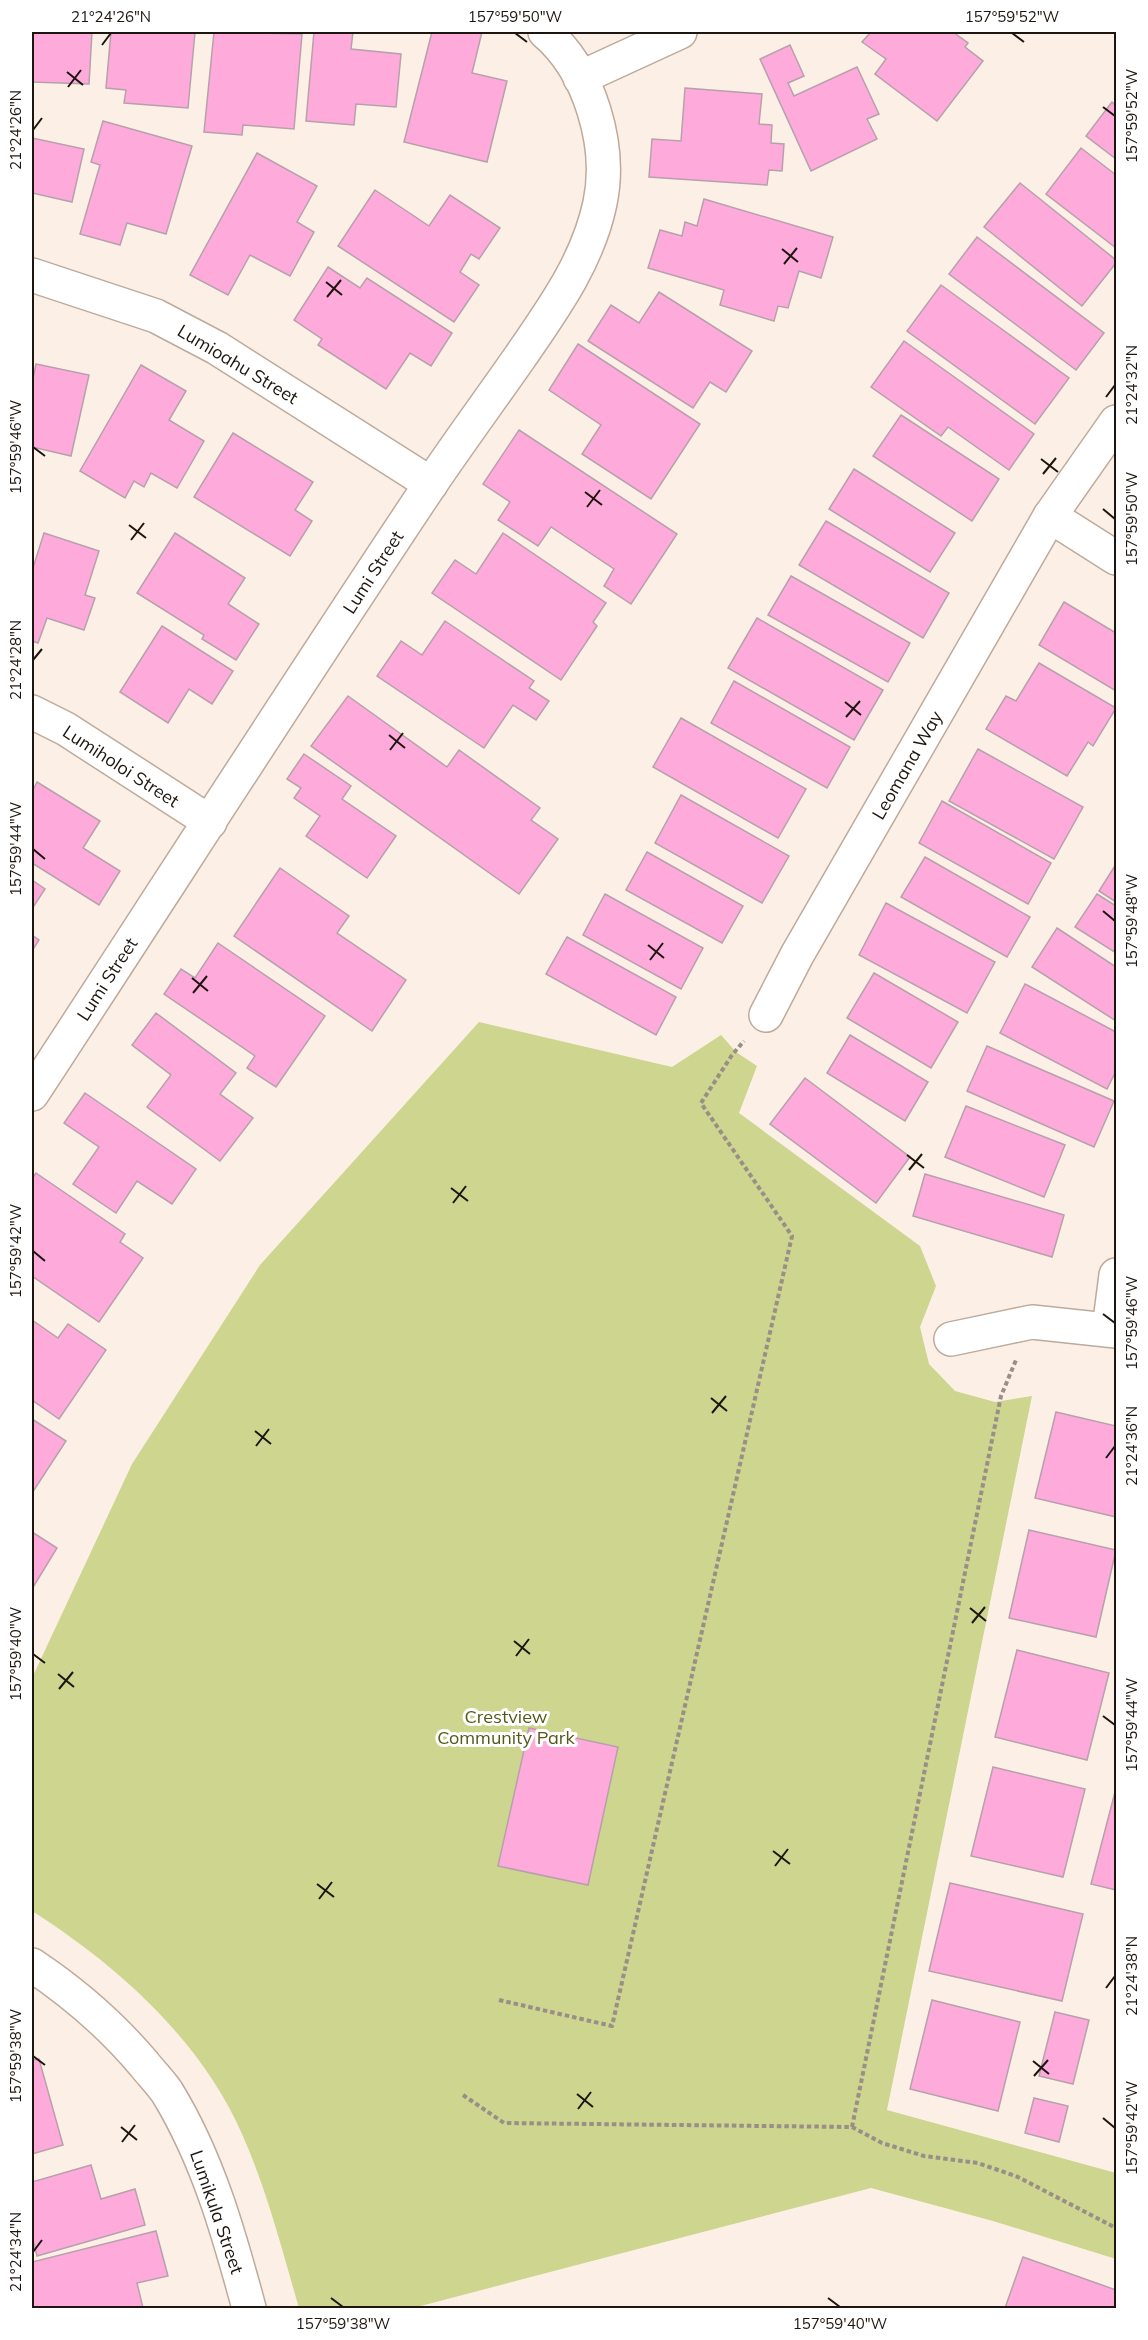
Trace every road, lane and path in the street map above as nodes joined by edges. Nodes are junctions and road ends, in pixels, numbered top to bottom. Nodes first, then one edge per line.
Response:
1 (545, 32) edge
2 (680, 32) edge
3 (580, 78) junction
4 (32, 275) edge
5 (1116, 422) edge
6 (430, 484) junction
7 (1050, 516) junction
8 (1116, 558) edge
9 (32, 711) edge
10 (210, 822) junction
11 (766, 1015) joint
12 (32, 1094) edge
13 (1116, 1275) edge
14 (1032, 1322) junction
15 (1113, 1330) edge
16 (951, 1338) dead end
17 (32, 1965) edge
18 (500, 2000) dead end
19 (463, 2095) dead end
20 (852, 2127) junction
21 (1116, 2228) edge
22 (249, 2308) edge

1 - 3 street, Lumi Street
2 - 3 street
3 - 6 street, Lumi Street
4 - 6 street, Lumioahu Street
5 - 7 street, Leomana Way
6 - 10 street, Lumi Street
7 - 8 street
7 - 11 street, Leomana Way
9 - 10 street, Lumiholoi Street
10 - 12 street, Lumi Street
11 - 18 path
13 - 15 street
14 - 15 street
14 - 16 street
14 - 20 path
17 - 22 street, Lumikula Street
19 - 20 path
20 - 21 path

